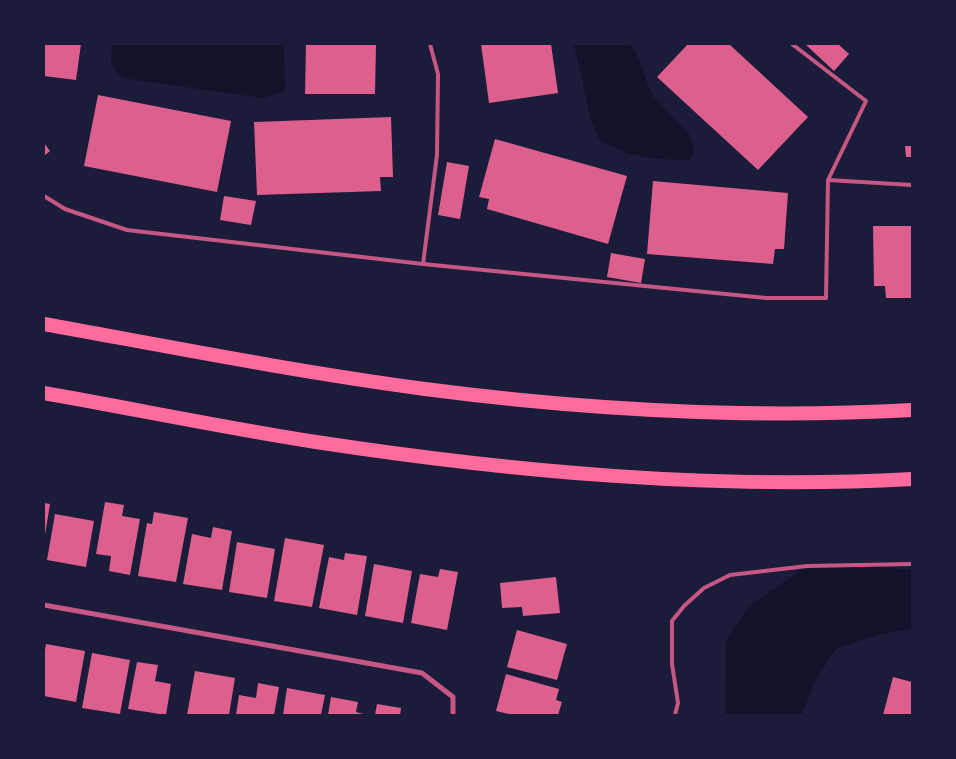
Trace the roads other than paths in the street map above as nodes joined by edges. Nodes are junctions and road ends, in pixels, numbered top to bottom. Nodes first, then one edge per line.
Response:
1 (430, 44) edge
2 (792, 44) edge
3 (828, 180) junction
4 (912, 185) edge
5 (44, 196) edge
6 (423, 264) junction
7 (44, 324) edge
8 (44, 393) edge
9 (912, 410) edge
10 (912, 479) edge
11 (912, 564) edge
12 (44, 605) edge
13 (453, 715) edge
14 (675, 715) edge

1 - 6 lane
2 - 3 lane
3 - 4 lane
3 - 6 lane
5 - 6 lane
7 - 9 highway
8 - 10 highway
11 - 14 lane
12 - 13 street

